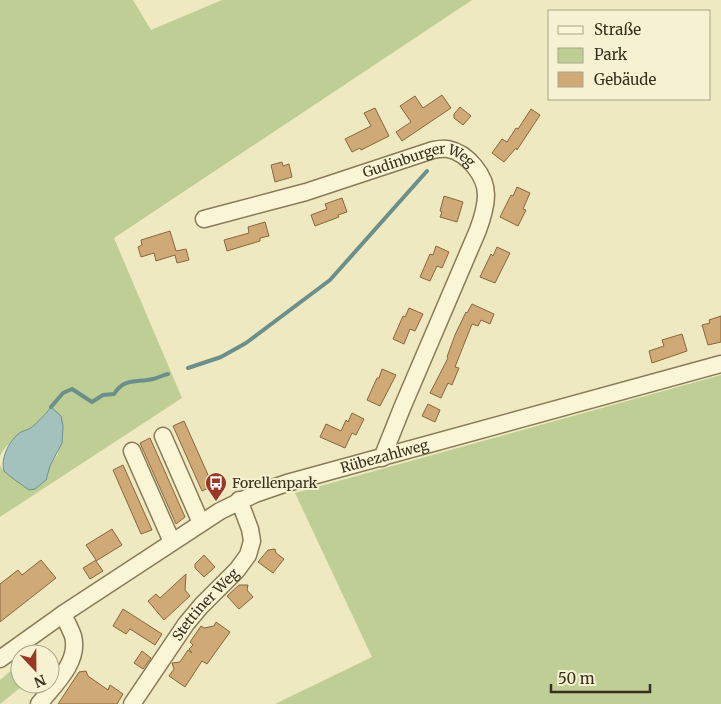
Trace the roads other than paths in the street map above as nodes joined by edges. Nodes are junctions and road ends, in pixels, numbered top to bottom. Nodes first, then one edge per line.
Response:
1 (204, 219) dead end
2 (721, 364) edge
3 (164, 436) dead end
4 (132, 450) dead end
5 (382, 458) junction
6 (239, 500) junction
7 (201, 523) junction
8 (172, 542) junction
9 (63, 614) junction
10 (0, 659) edge
11 (39, 704) edge
12 (132, 704) edge

1 - 5 street, Gudinburger Weg
2 - 5 street, Rübezahlweg
3 - 7 street
4 - 8 street
5 - 6 street, Rübezahlweg
6 - 7 street, Rübezahlweg
6 - 12 street, Stettiner Weg
7 - 8 street, Rübezahlweg
8 - 9 street, Rübezahlweg
9 - 10 street, Rübezahlweg
9 - 11 street

